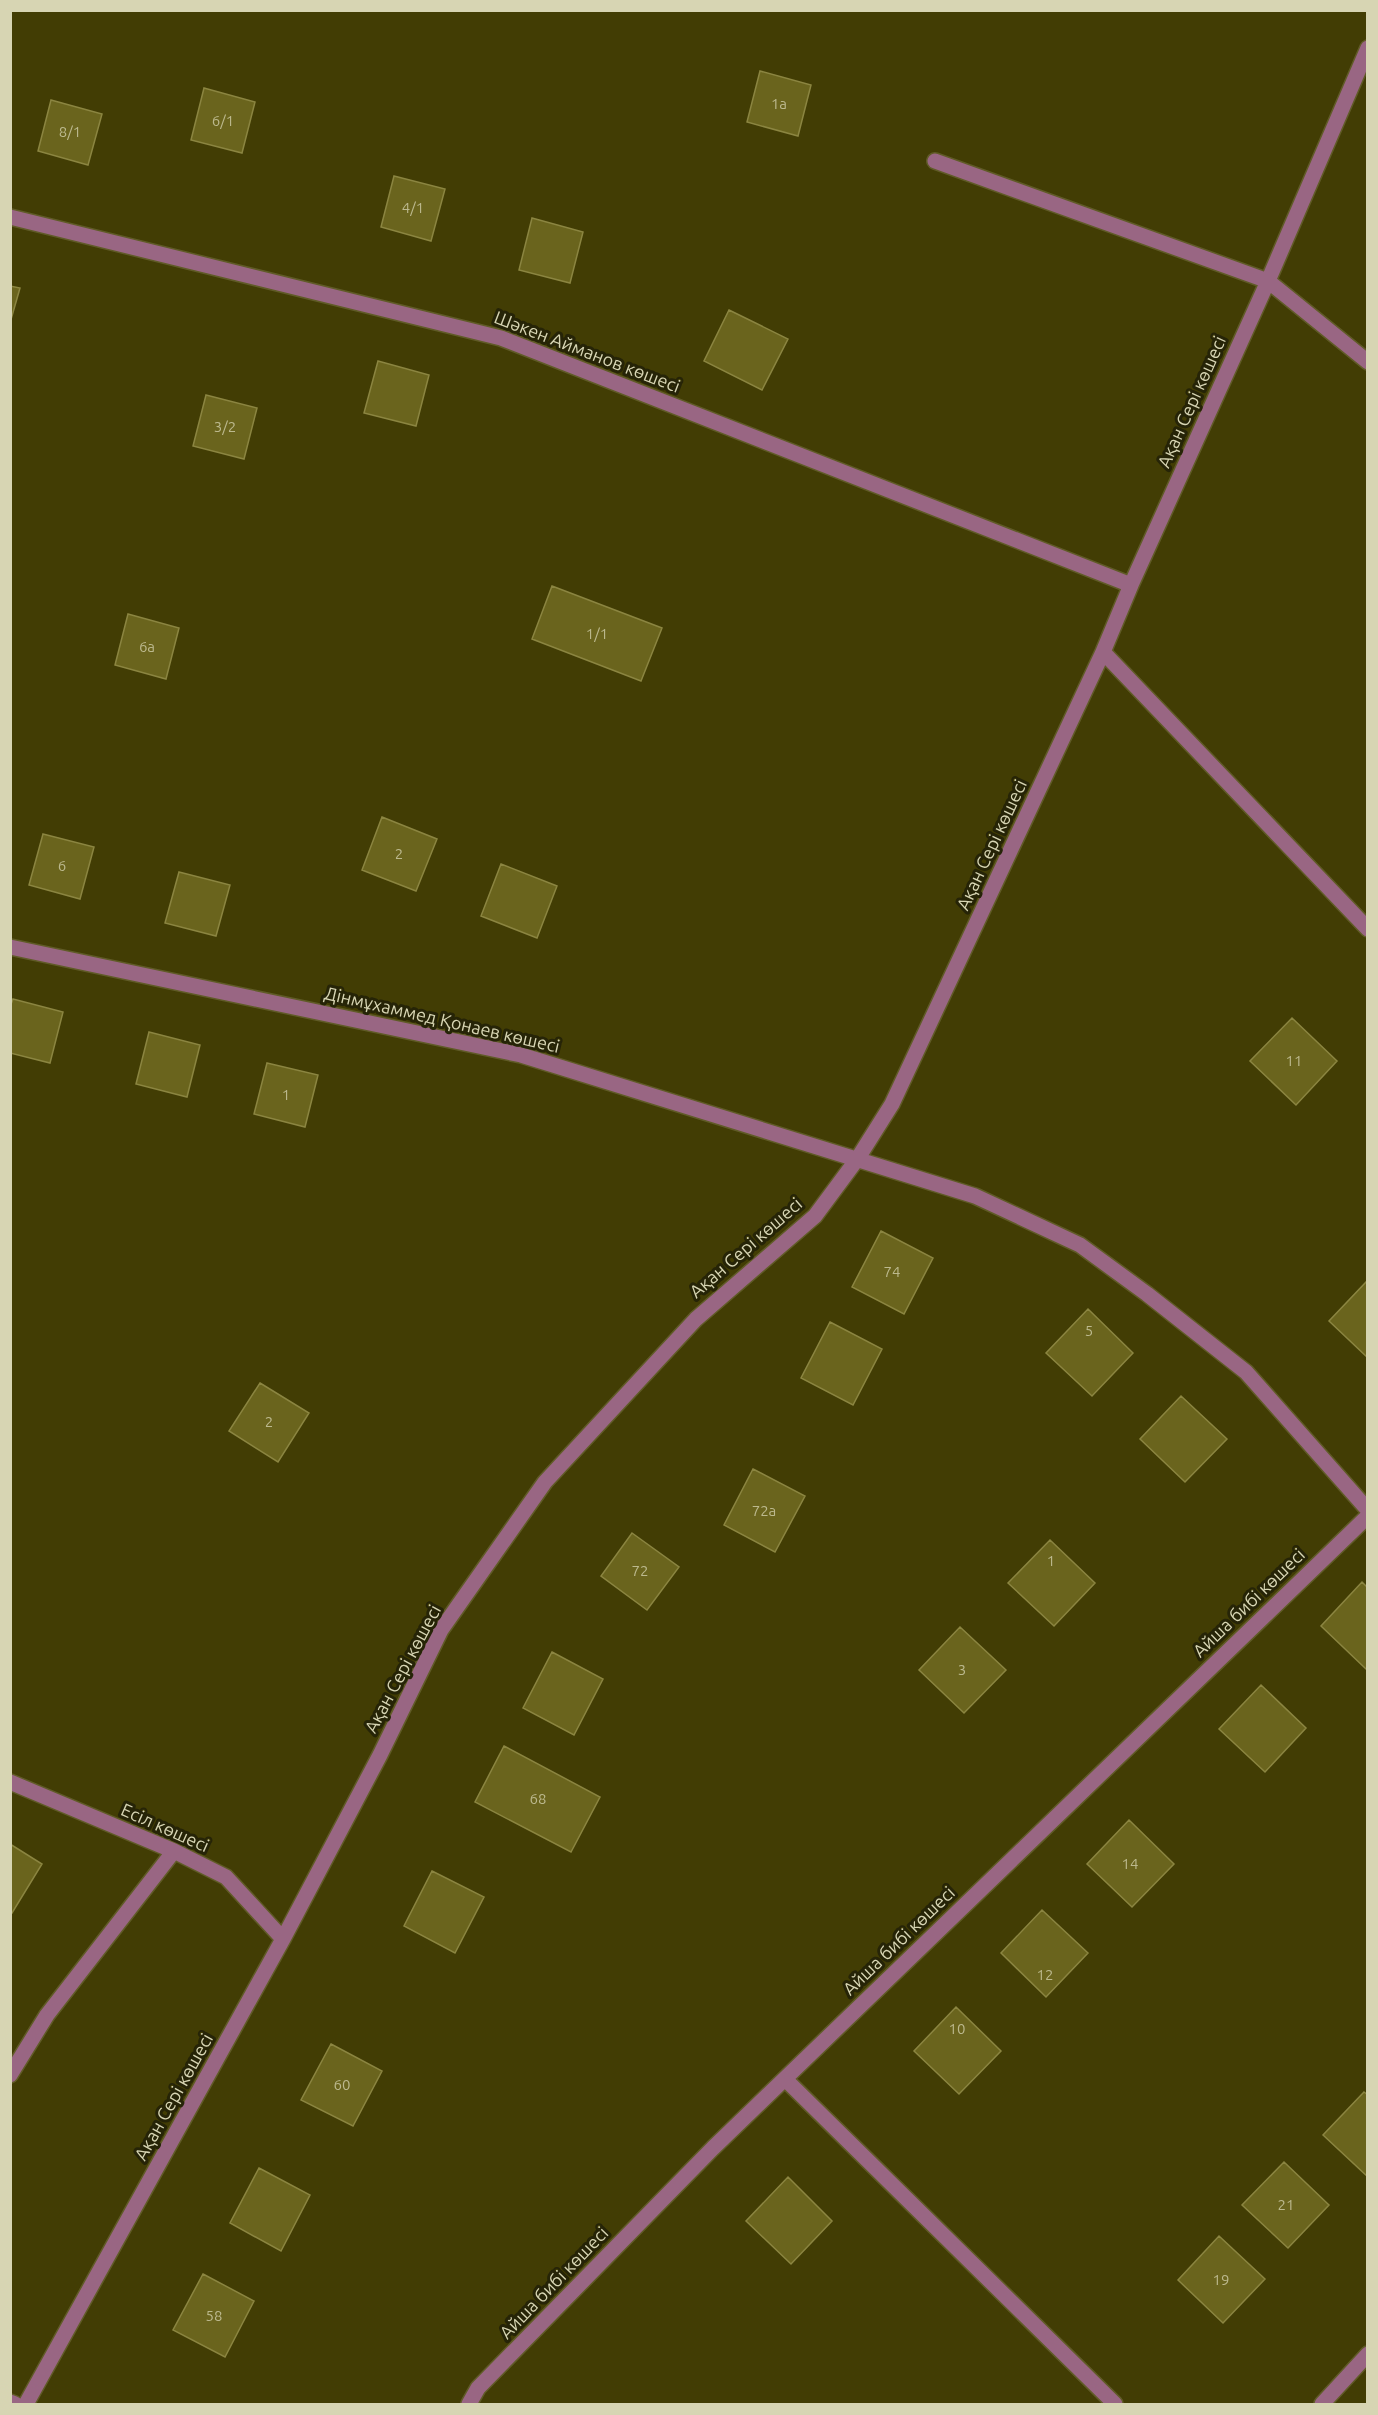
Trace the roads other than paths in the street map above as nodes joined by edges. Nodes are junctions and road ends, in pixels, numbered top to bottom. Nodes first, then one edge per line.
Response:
1 (1368, 48) edge
2 (935, 161) dead end
3 (10, 216) edge
4 (1268, 281) junction
5 (1368, 362) edge
6 (1131, 585) junction
7 (1103, 652) junction
8 (1368, 929) edge
9 (10, 947) edge
10 (858, 1158) junction
11 (1368, 1510) edge
12 (1368, 1516) edge
13 (10, 1782) edge
14 (174, 1851) junction
15 (283, 1939) junction
16 (10, 2075) edge
17 (786, 2079) junction
18 (1368, 2354) edge
19 (10, 2402) edge
20 (15, 2404) edge
21 (26, 2404) edge
22 (469, 2404) edge
23 (1115, 2404) edge
24 (1322, 2404) edge

1 - 4 street, Ақан Сері көшесі
2 - 4 street
3 - 6 street, Шәкен Айманов көшесі
4 - 5 street
4 - 6 street, Ақан Сері көшесі
6 - 7 street, Ақан Сері көшесі
7 - 8 street
7 - 10 street, Ақан Сері көшесі
9 - 10 street, Дінмұхаммед Қонаев көшесі
10 - 11 street, Дінмұхаммед Қонаев көшесі
10 - 15 street, Ақан Сері көшесі
12 - 17 street, Айша бибі көшесі
13 - 14 street, Есіл көшесі
14 - 15 street, Есіл көшесі
14 - 16 street
15 - 21 street, Ақан Сері көшесі
17 - 22 street, Айша бибі көшесі
17 - 23 street
18 - 24 street
19 - 20 street

